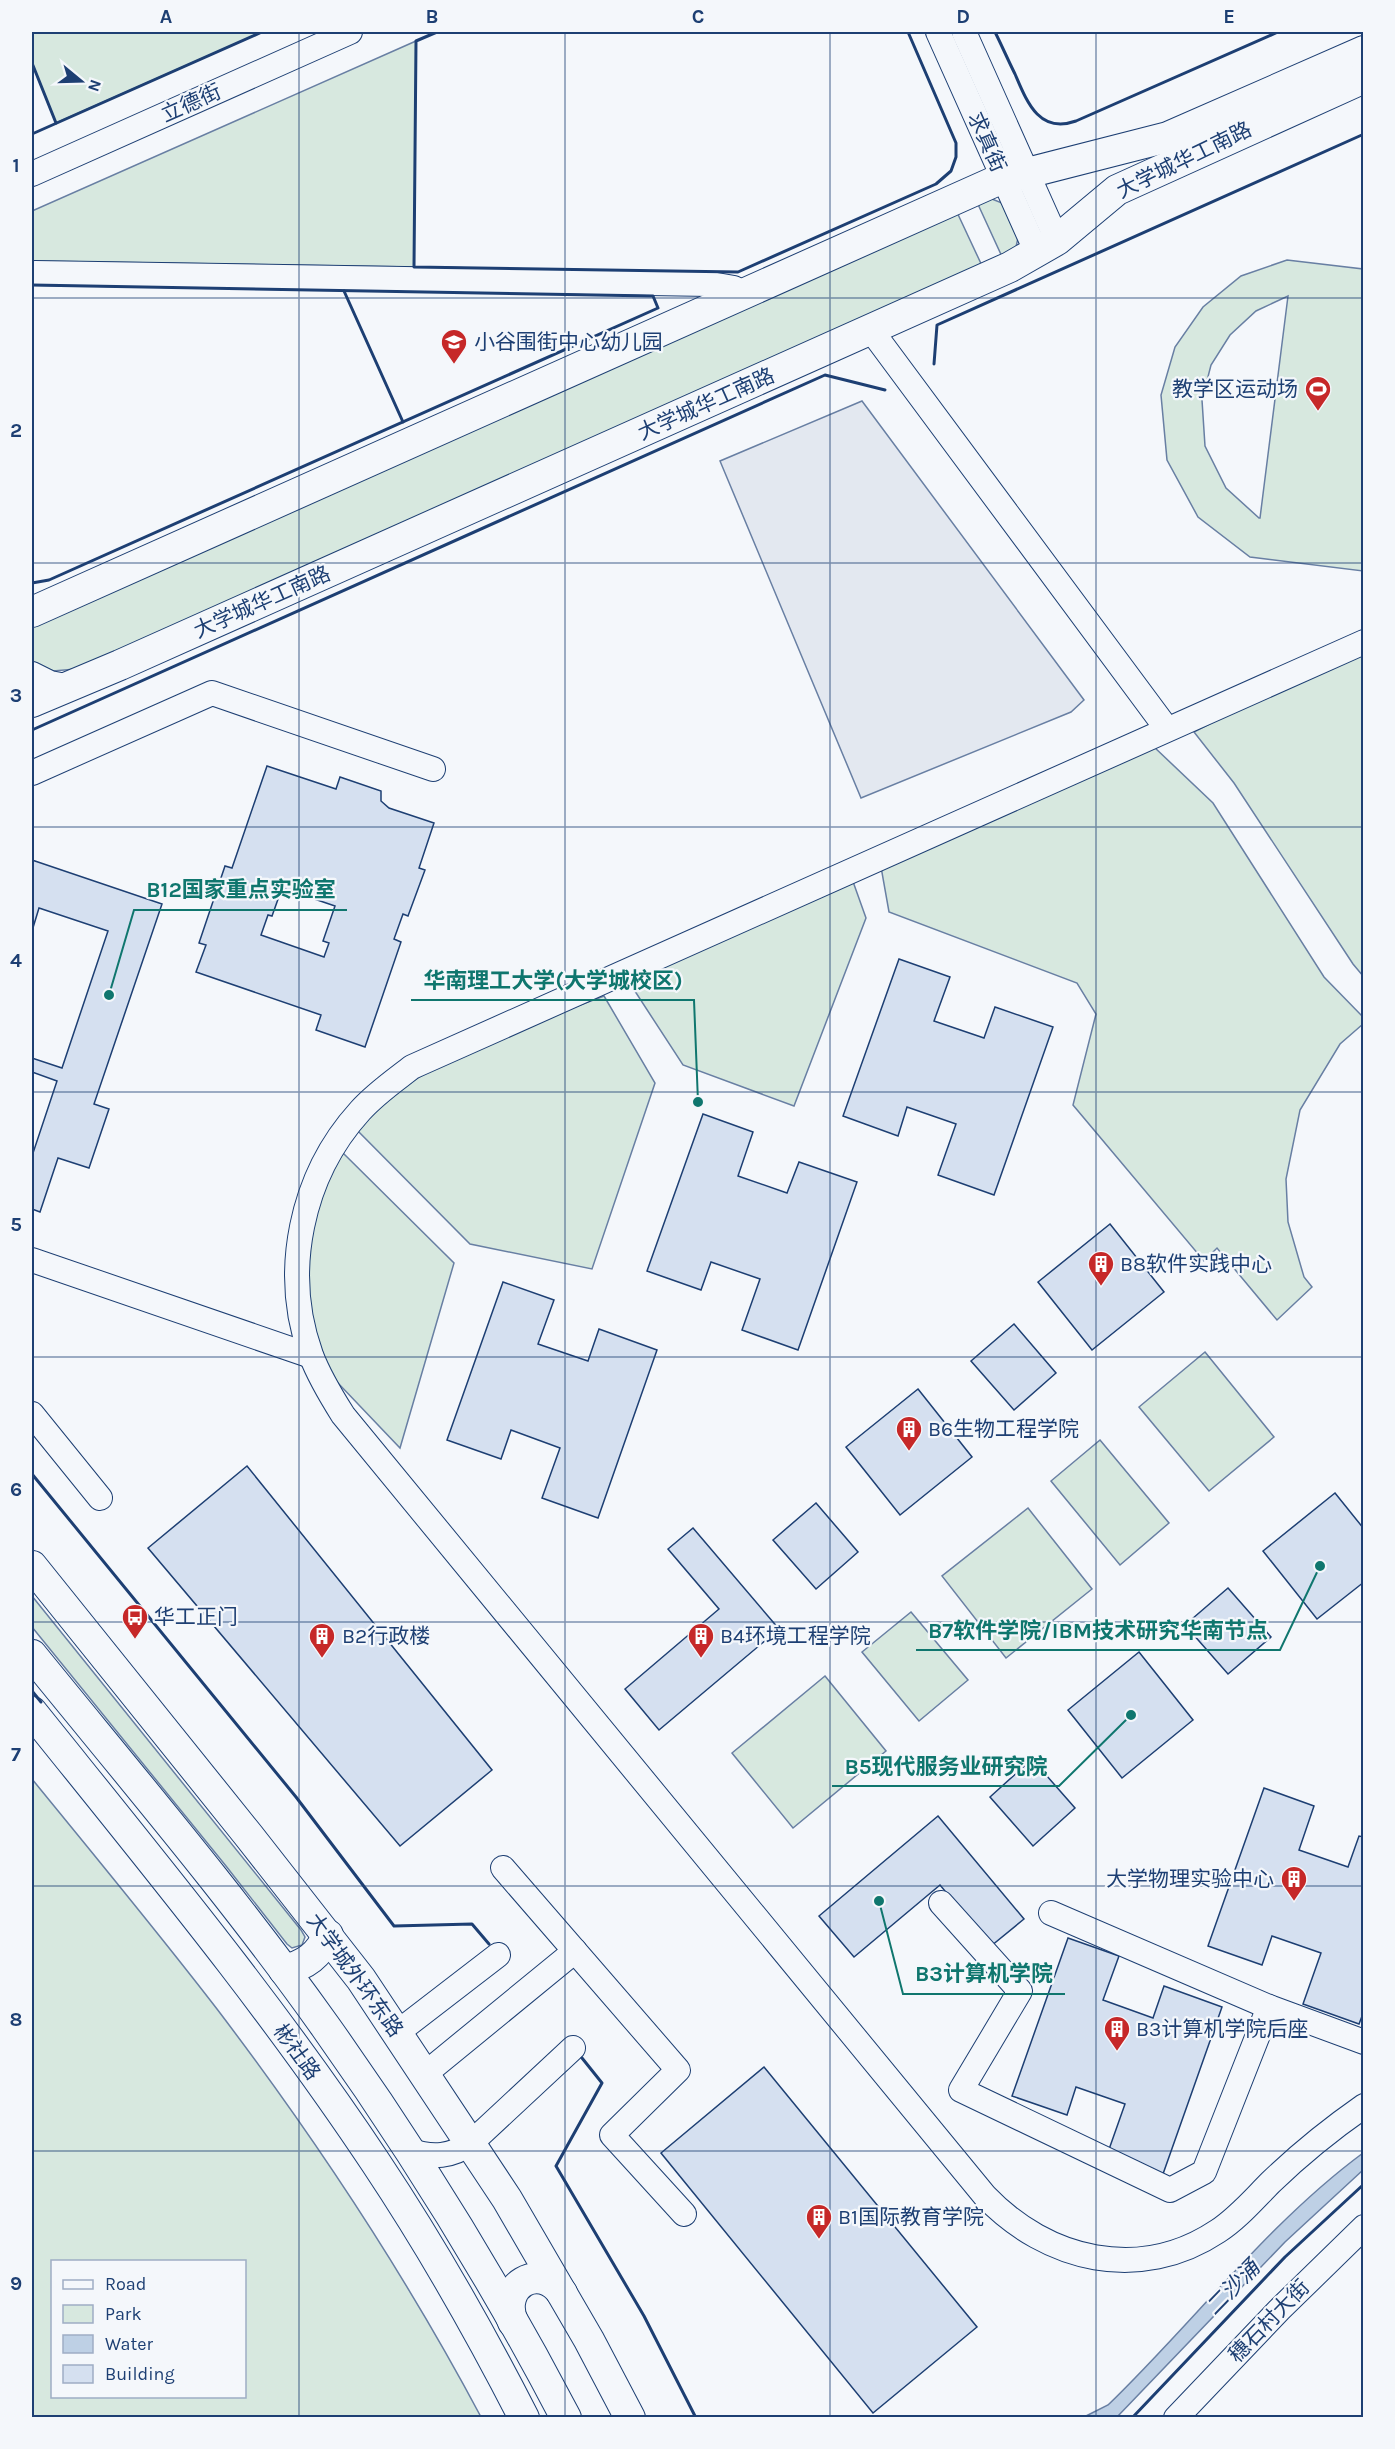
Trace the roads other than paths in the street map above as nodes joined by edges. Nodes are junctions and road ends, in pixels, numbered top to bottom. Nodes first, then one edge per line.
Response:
1 (350, 32) edge
2 (938, 32) edge
3 (964, 32) edge
4 (1364, 51) edge
5 (1364, 78) edge
6 (32, 174) edge
7 (1015, 175) junction
8 (1047, 247) junction
9 (35, 273) dead end
10 (743, 294) junction
11 (871, 330) junction
12 (32, 612) edge
13 (1364, 642) edge
14 (32, 674) edge
15 (71, 687) junction
16 (32, 702) edge
17 (1167, 729) junction
18 (433, 769) dead end
19 (32, 773) edge
20 (32, 1260) edge
21 (311, 1356) junction
22 (32, 1414) edge
23 (100, 1498) dead end
24 (32, 1566) edge
25 (32, 1655) edge
26 (32, 1712) edge
27 (503, 1868) dead end
28 (941, 1903) dead end
29 (1051, 1913) dead end
30 (328, 1935) junction
31 (575, 1952) junction
32 (498, 1955) dead end
33 (284, 1970) junction
34 (1269, 2007) junction
35 (398, 2032) junction
36 (1364, 2042) edge
37 (573, 2048) dead end
38 (426, 2073) junction
39 (1364, 2106) edge
40 (471, 2143) junction
41 (410, 2151) junction
42 (684, 2214) dead end
43 (1364, 2227) edge
44 (562, 2293) junction
45 (513, 2322) junction
46 (524, 2418) edge
47 (566, 2418) edge
48 (630, 2418) edge
49 (1176, 2418) edge

1 - 6 street, 立德街
2 - 7 street, 求真街
3 - 7 street, 求真街
4 - 7 main road, 大学城华工南路
5 - 8 main road, 大学城华工南路
7 - 8 street, 求真街
7 - 10 main road, 大学城华工南路
8 - 11 main road, 大学城华工南路
9 - 10 street
10 - 12 main road, 大学城华工南路
11 - 15 main road, 大学城华工南路
11 - 17 street
13 - 17 street
14 - 15 street
15 - 16 main road, 大学城华工南路
17 - 21 street
18 - 19 street
20 - 21 street
21 - 39 street
22 - 23 street
24 - 30 main road, 大学城外环东路
25 - 33 main road
26 - 46 main road, 彬社路
27 - 31 street
28 - 34 street
29 - 34 street
30 - 33 main road
30 - 35 main road, 大学城外环东路
31 - 38 street
31 - 42 street
32 - 35 street
33 - 41 main road
34 - 36 street
35 - 38 main road, 大学城外环东路
37 - 40 street
38 - 40 main road, 大学城外环东路
40 - 41 street
40 - 44 main road, 大学城外环东路
41 - 45 main road
43 - 49 street, 穗石村大街
44 - 45 main road
44 - 48 main road, 大学城外环东路
45 - 47 main road

